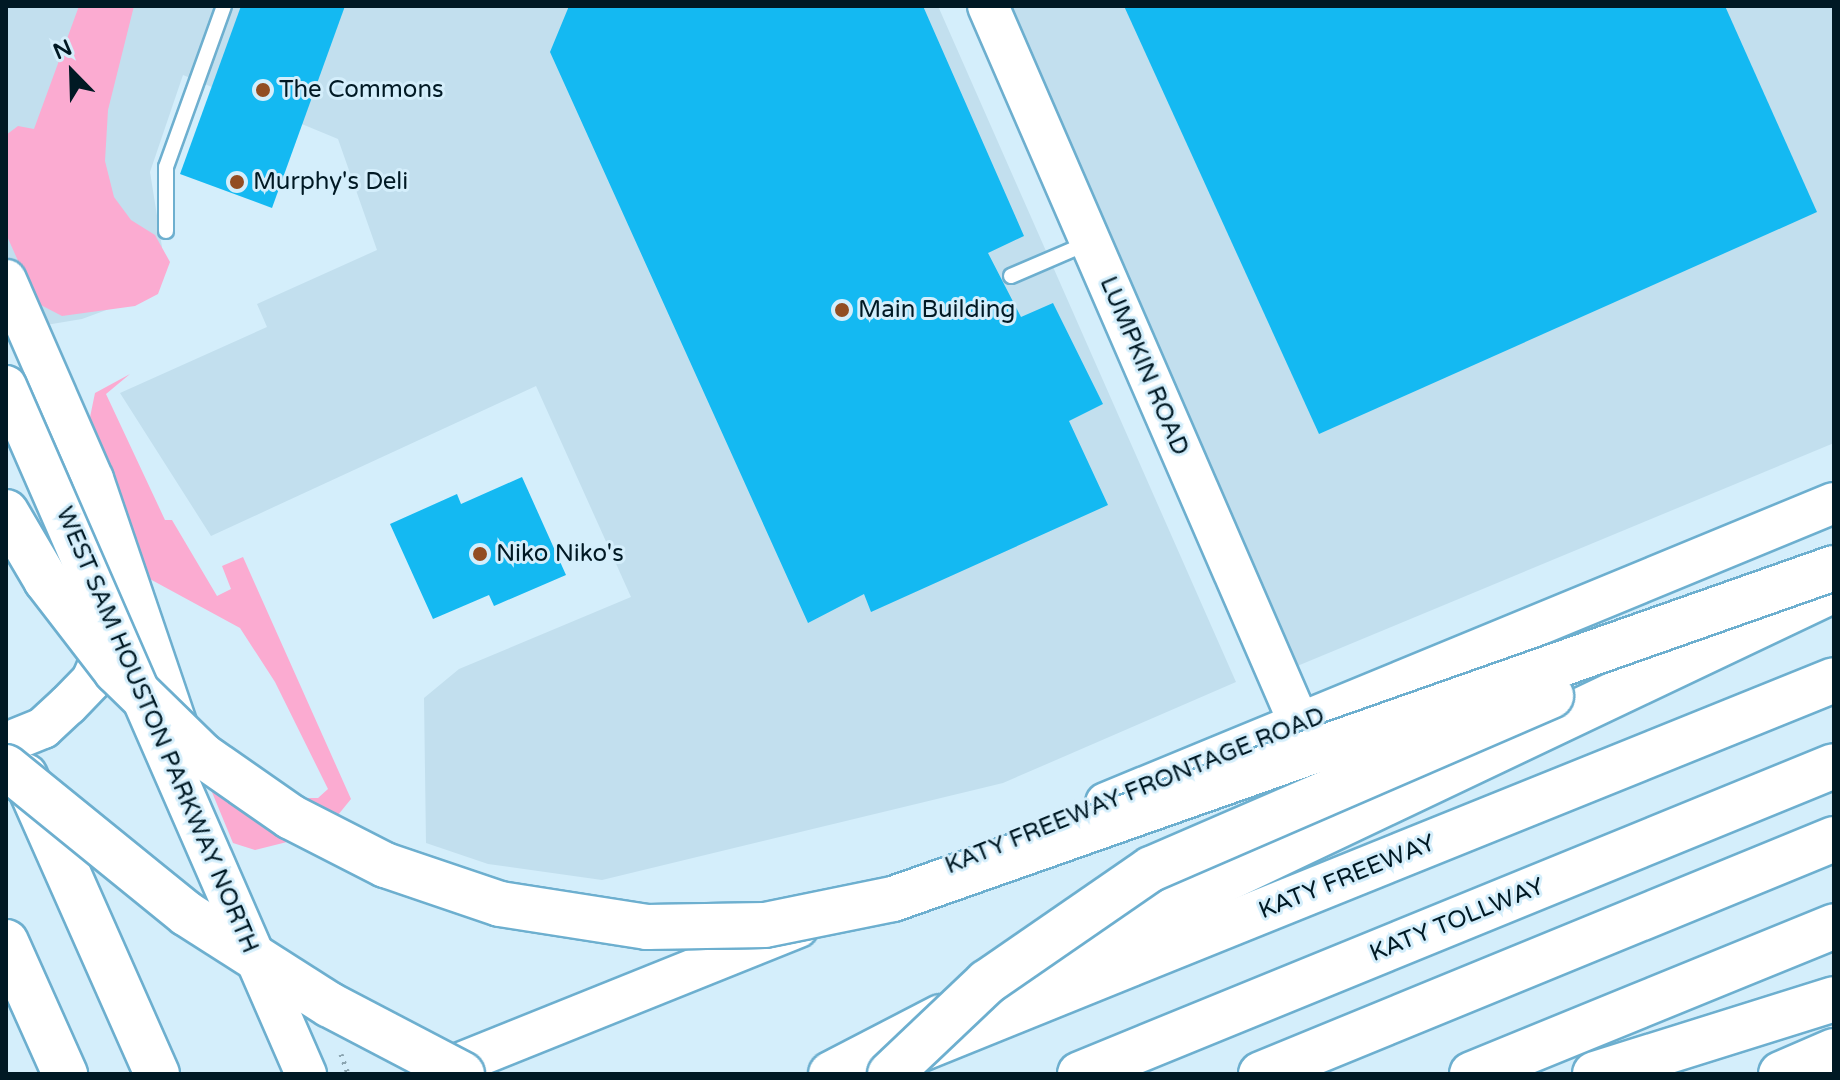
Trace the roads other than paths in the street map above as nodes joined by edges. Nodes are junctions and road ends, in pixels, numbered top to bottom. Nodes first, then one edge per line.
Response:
1 (224, 6) edge
2 (988, 6) edge
3 (166, 231) dead end
4 (1090, 242) junction
5 (1011, 276) dead end
6 (6, 280) edge
7 (6, 386) edge
8 (1834, 503) edge
9 (6, 512) edge
10 (1834, 568) edge
11 (127, 571) junction
12 (1834, 578) edge
13 (1834, 590) edge
14 (1834, 680) edge
15 (1300, 725) junction
16 (6, 733) edge
17 (6, 743) edge
18 (1834, 766) edge
19 (6, 767) edge
20 (1834, 839) edge
21 (1834, 926) edge
22 (6, 942) edge
23 (284, 994) junction
24 (1834, 999) edge
25 (1834, 1021) edge
26 (542, 1030) junction
27 (1834, 1051) edge
28 (330, 1064) edge
29 (65, 1074) edge
30 (157, 1074) edge
31 (306, 1074) edge
32 (433, 1074) edge
33 (462, 1074) edge
34 (490, 1074) edge
35 (831, 1074) edge
36 (860, 1074) edge
37 (890, 1074) edge
38 (1080, 1074) edge
39 (1261, 1074) edge
40 (1472, 1074) edge
41 (1595, 1074) edge
42 (1696, 1074) edge
43 (1781, 1074) edge

1 - 3 lane
2 - 4 main road, LUMPKIN ROAD
4 - 5 lane
4 - 15 main road, LUMPKIN ROAD
6 - 11 main road
7 - 31 main road, WEST SAM HOUSTON PARKWAY NORTH, bridge
8 - 15 main road, KATY FREEWAY FRONTAGE ROAD
9 - 10 highway, bridge
11 - 17 main road
11 - 23 main road
12 - 37 highway, bridge
13 - 35 highway
14 - 36 highway, KATY FREEWAY
15 - 26 main road, KATY FREEWAY FRONTAGE ROAD
16 - 30 highway, bridge
18 - 38 highway, KATY TOLLWAY
19 - 33 highway, bridge
20 - 39 highway
21 - 40 highway
22 - 29 highway
23 - 26 main road
23 - 28 main road
24 - 41 highway
25 - 42 highway
26 - 32 main road, KATY FREEWAY FRONTAGE ROAD
26 - 34 main road
27 - 43 highway

